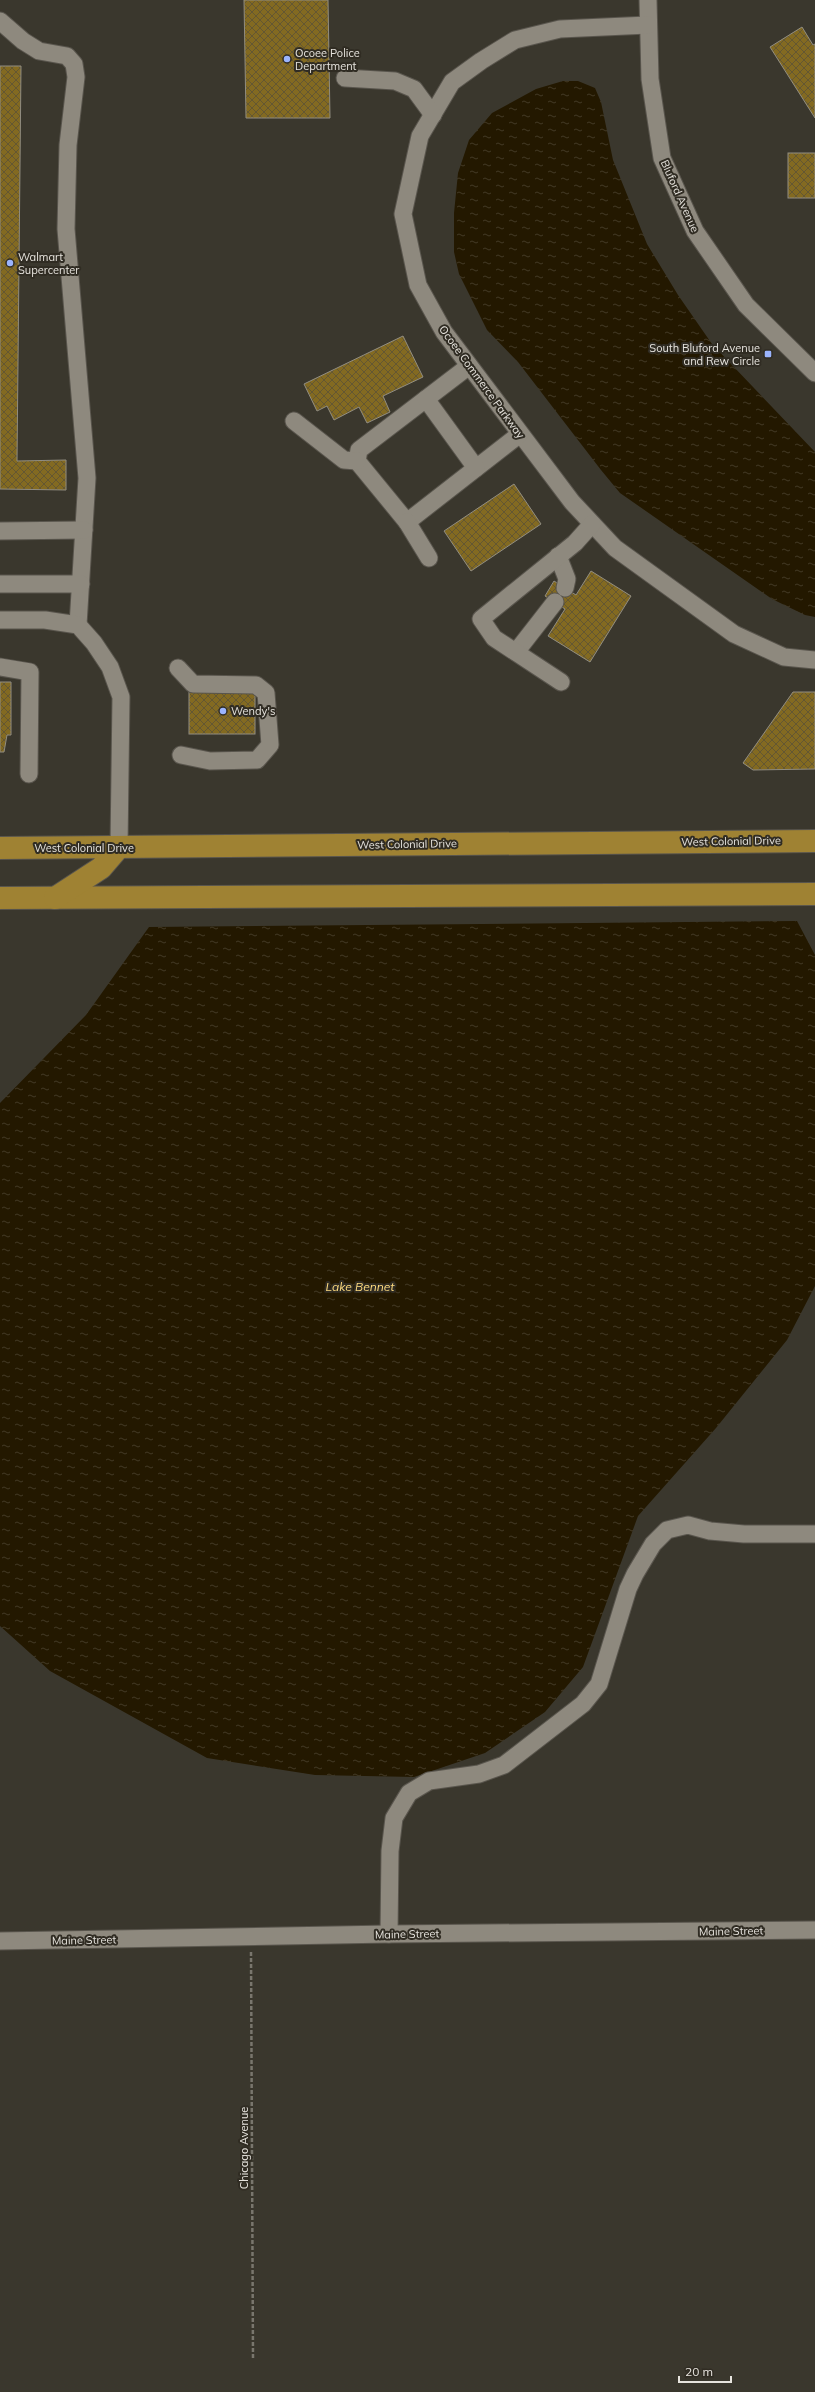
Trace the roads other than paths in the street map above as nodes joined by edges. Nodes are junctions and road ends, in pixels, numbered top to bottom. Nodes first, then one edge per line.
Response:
1 (648, 0) edge
2 (0, 21) edge
3 (648, 25) junction
4 (345, 78) dead end
5 (433, 115) junction
6 (469, 366) junction
7 (815, 373) edge
8 (426, 399) junction
9 (294, 421) dead end
10 (520, 434) junction
11 (357, 461) junction
12 (476, 468) junction
13 (407, 522) junction
14 (592, 524) junction
15 (84, 530) junction
16 (0, 531) edge
17 (558, 556) junction
18 (429, 558) dead end
19 (0, 584) edge
20 (81, 584) junction
21 (565, 588) dead end
22 (555, 602) dead end
23 (0, 620) edge
24 (78, 625) junction
25 (516, 652) junction
26 (815, 660) edge
27 (0, 667) edge
28 (178, 668) dead end
29 (561, 682) dead end
30 (181, 755) dead end
31 (29, 774) dead end
32 (815, 840) edge
33 (119, 847) junction
34 (0, 848) edge
35 (815, 894) edge
36 (0, 898) edge
37 (55, 898) junction
38 (815, 1534) edge
39 (815, 1930) edge
40 (389, 1934) junction
41 (0, 1941) edge

1 - 3 street, Bluford Avenue
2 - 15 street
3 - 5 street, Ocoee Commerce Parkway
3 - 7 street, Bluford Avenue
4 - 5 street
5 - 6 street, Ocoee Commerce Parkway
6 - 8 street
6 - 10 street, Ocoee Commerce Parkway
8 - 11 street
8 - 12 street
9 - 11 street
10 - 12 street
10 - 14 street, Ocoee Commerce Parkway
11 - 13 street
12 - 13 street
13 - 18 street
14 - 17 street
14 - 26 street, Ocoee Commerce Parkway
15 - 16 street
15 - 20 street
17 - 21 street
17 - 25 street
19 - 20 street
20 - 24 street
22 - 25 street
23 - 24 street
24 - 33 street
25 - 29 street
27 - 31 street
28 - 30 street
32 - 33 highway, West Colonial Drive
33 - 34 highway, West Colonial Drive
33 - 37 highway
35 - 37 highway
36 - 37 highway
38 - 40 street
39 - 40 street, Maine Street
40 - 41 street, Maine Street

